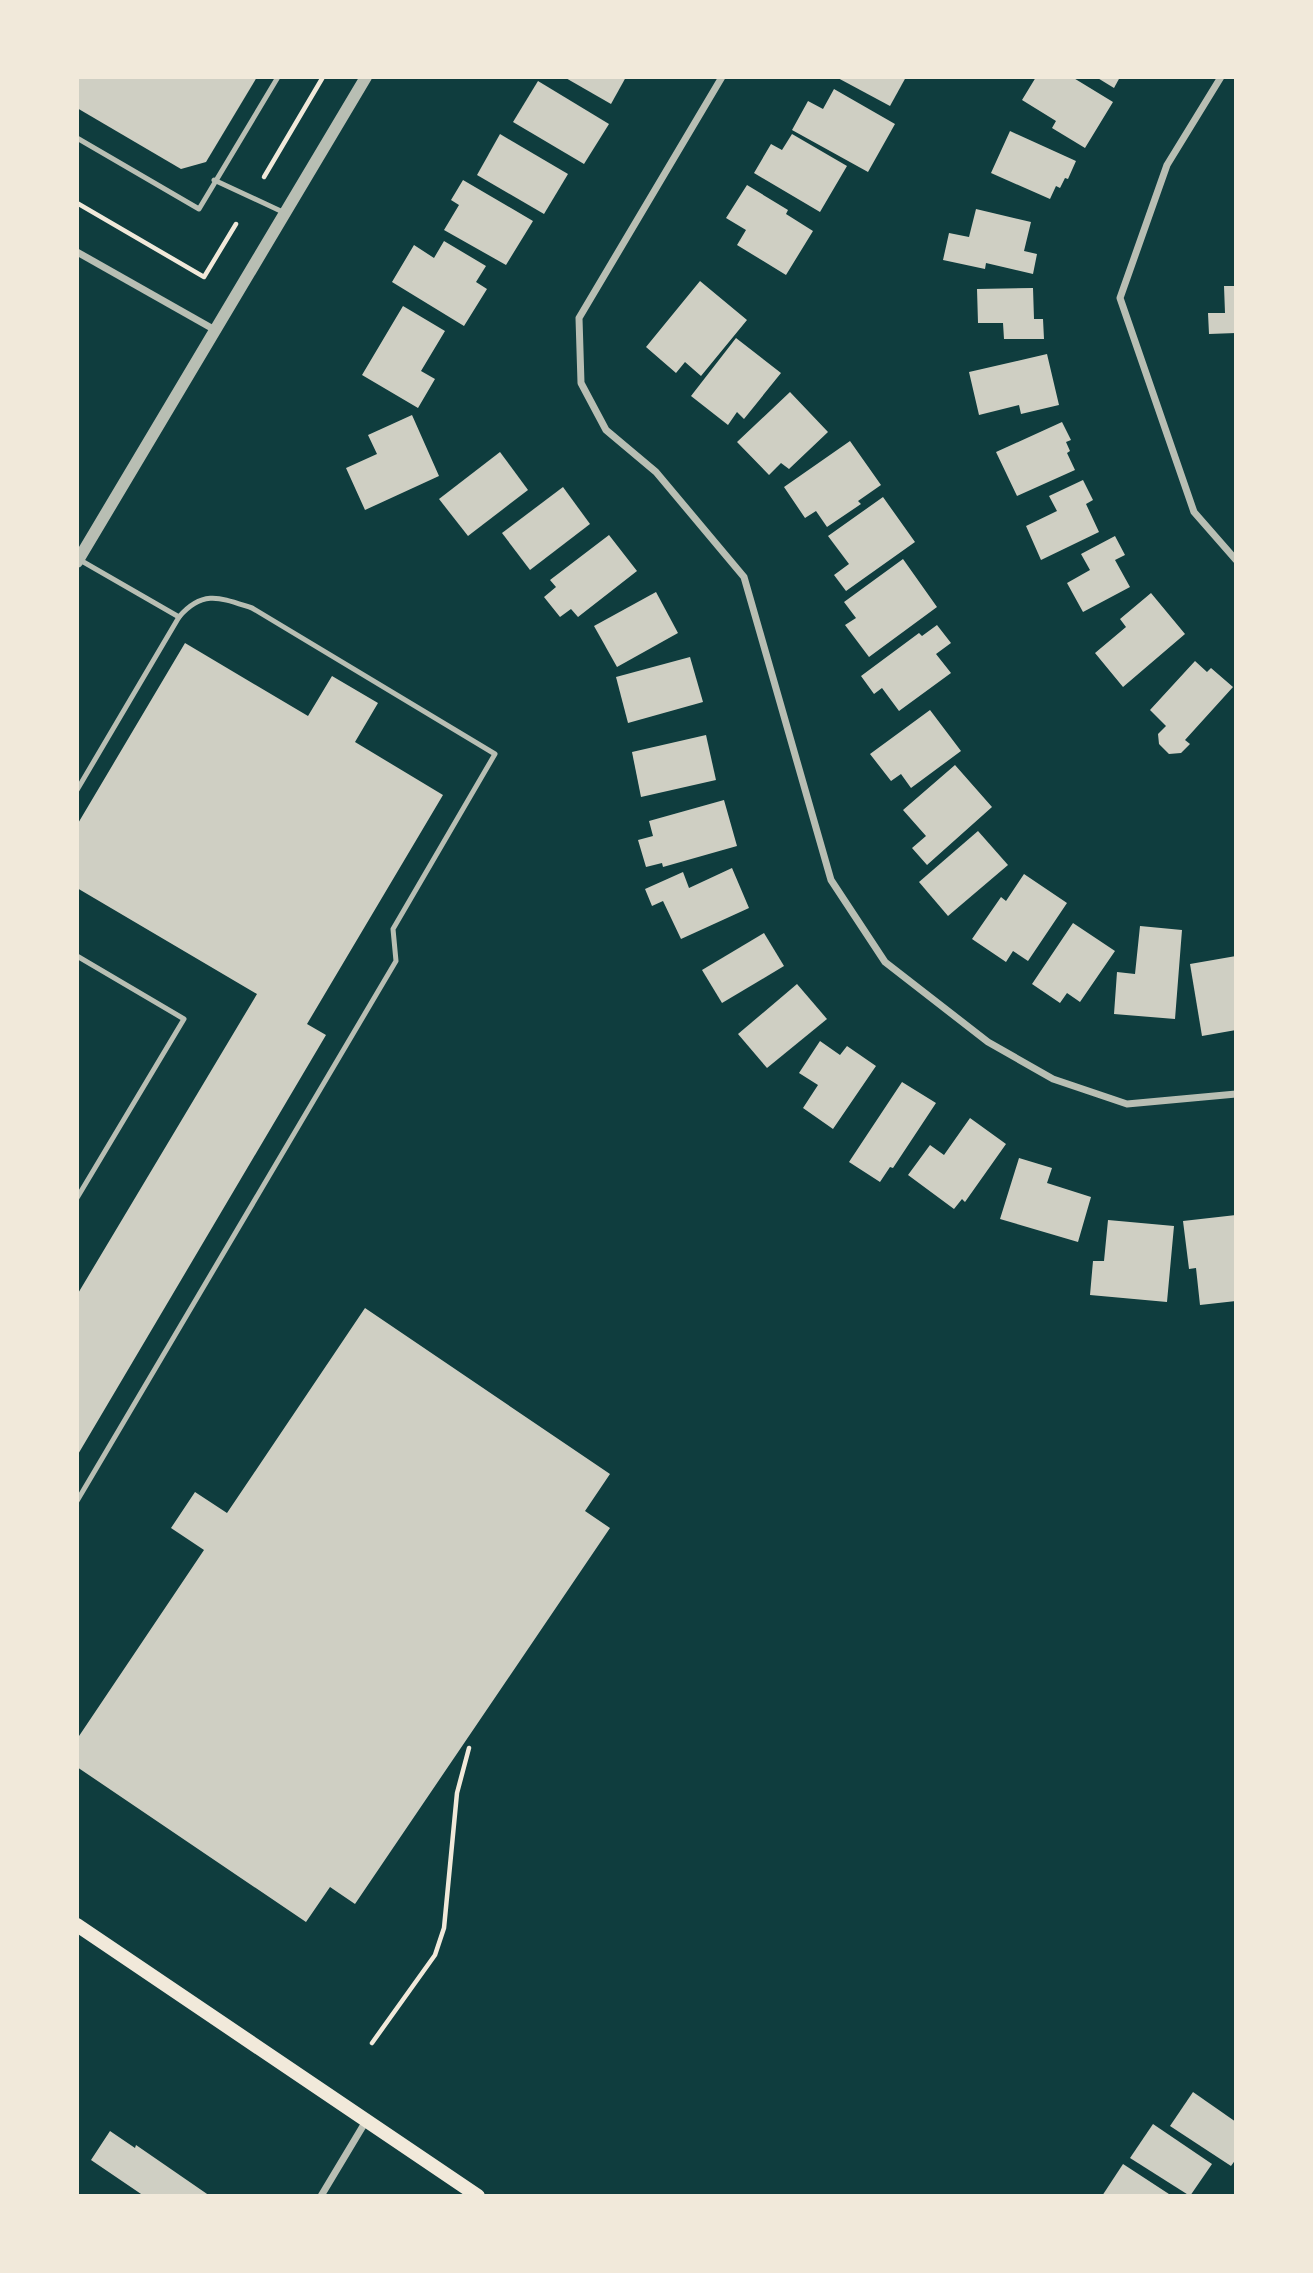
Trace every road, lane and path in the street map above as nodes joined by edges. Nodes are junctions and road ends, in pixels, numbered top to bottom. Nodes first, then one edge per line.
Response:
1 (278, 77) edge
2 (323, 77) edge
3 (366, 77) edge
4 (722, 77) edge
5 (1221, 77) edge
6 (77, 138) edge
7 (264, 177) dead end
8 (215, 180) junction
9 (77, 203) edge
10 (285, 213) junction
11 (236, 224) dead end
12 (77, 251) edge
13 (215, 330) junction
14 (1236, 560) edge
15 (78, 561) edge
16 (179, 617) junction
17 (77, 790) edge
18 (77, 956) edge
19 (1236, 1094) edge
20 (77, 1198) edge
21 (77, 1501) edge
22 (469, 1748) dead end
23 (77, 1925) edge
24 (372, 2043) dead end
25 (366, 2121) junction
26 (321, 2196) edge
27 (478, 2196) edge

1 - 8 lane
2 - 7 path
3 - 10 street
4 - 19 street
5 - 14 street
6 - 8 lane
8 - 10 lane
9 - 11 path
10 - 13 street
12 - 13 street
13 - 15 street
15 - 16 lane
16 - 17 lane
16 - 21 lane
18 - 20 lane
22 - 24 path
23 - 25 main road
25 - 26 street
25 - 27 main road

